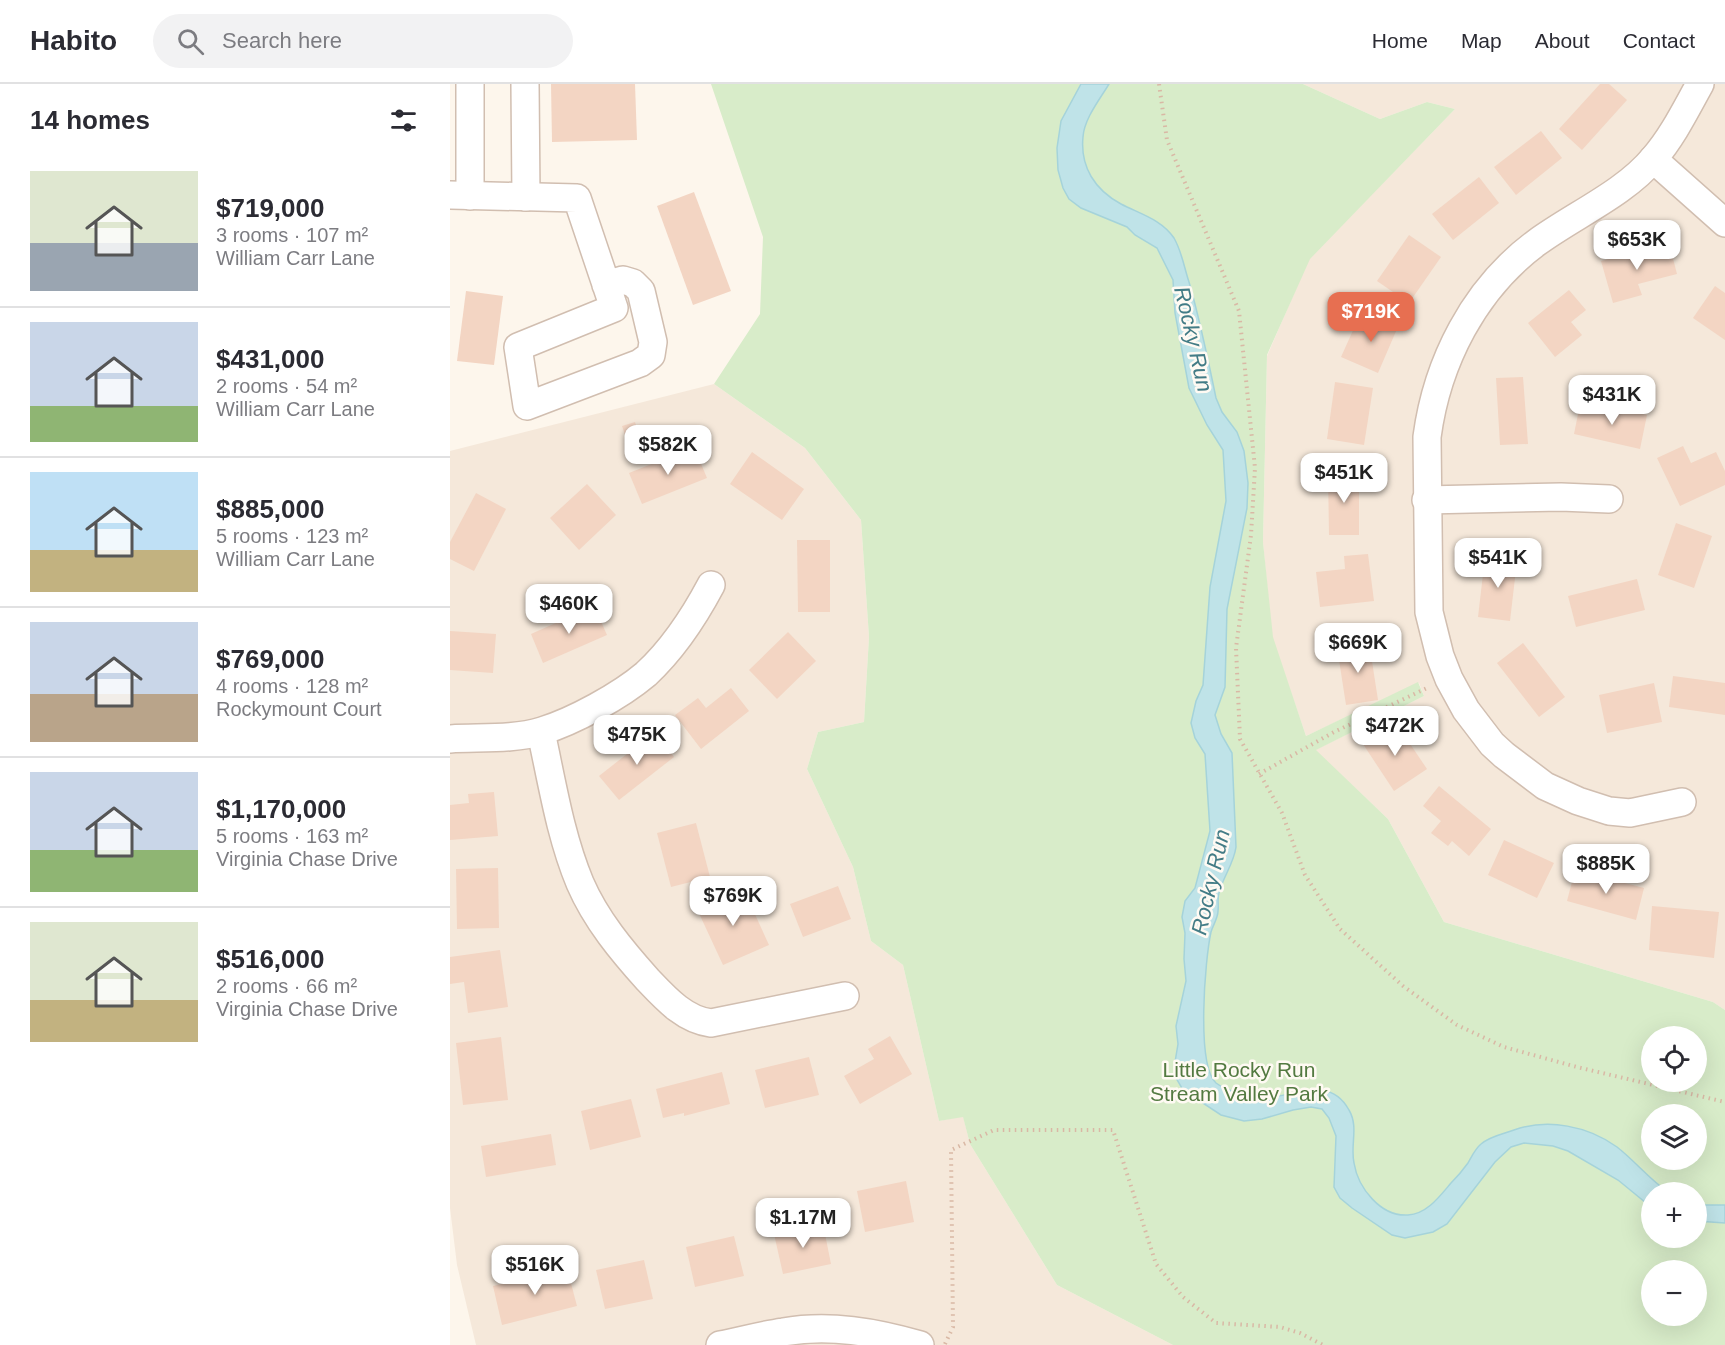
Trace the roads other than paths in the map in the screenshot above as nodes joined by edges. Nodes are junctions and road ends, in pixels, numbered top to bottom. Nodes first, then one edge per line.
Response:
1 (470, 84) edge
2 (525, 84) edge
3 (1700, 84) edge
4 (1653, 159) junction
5 (460, 196) edge
6 (526, 196) junction
7 (1725, 223) edge
8 (606, 285) junction
9 (1609, 499) dead end
10 (1426, 500) junction
11 (711, 585) dead end
12 (541, 732) junction
13 (450, 739) edge
14 (1682, 802) dead end
15 (845, 996) dead end
16 (720, 1345) edge
17 (920, 1345) edge

1 - 5 street
2 - 6 street
3 - 4 street
4 - 7 street
4 - 10 street
5 - 6 street
6 - 8 street
8 - 8 street
9 - 10 street
10 - 14 street
11 - 12 street
12 - 13 street
12 - 15 street
16 - 17 street

